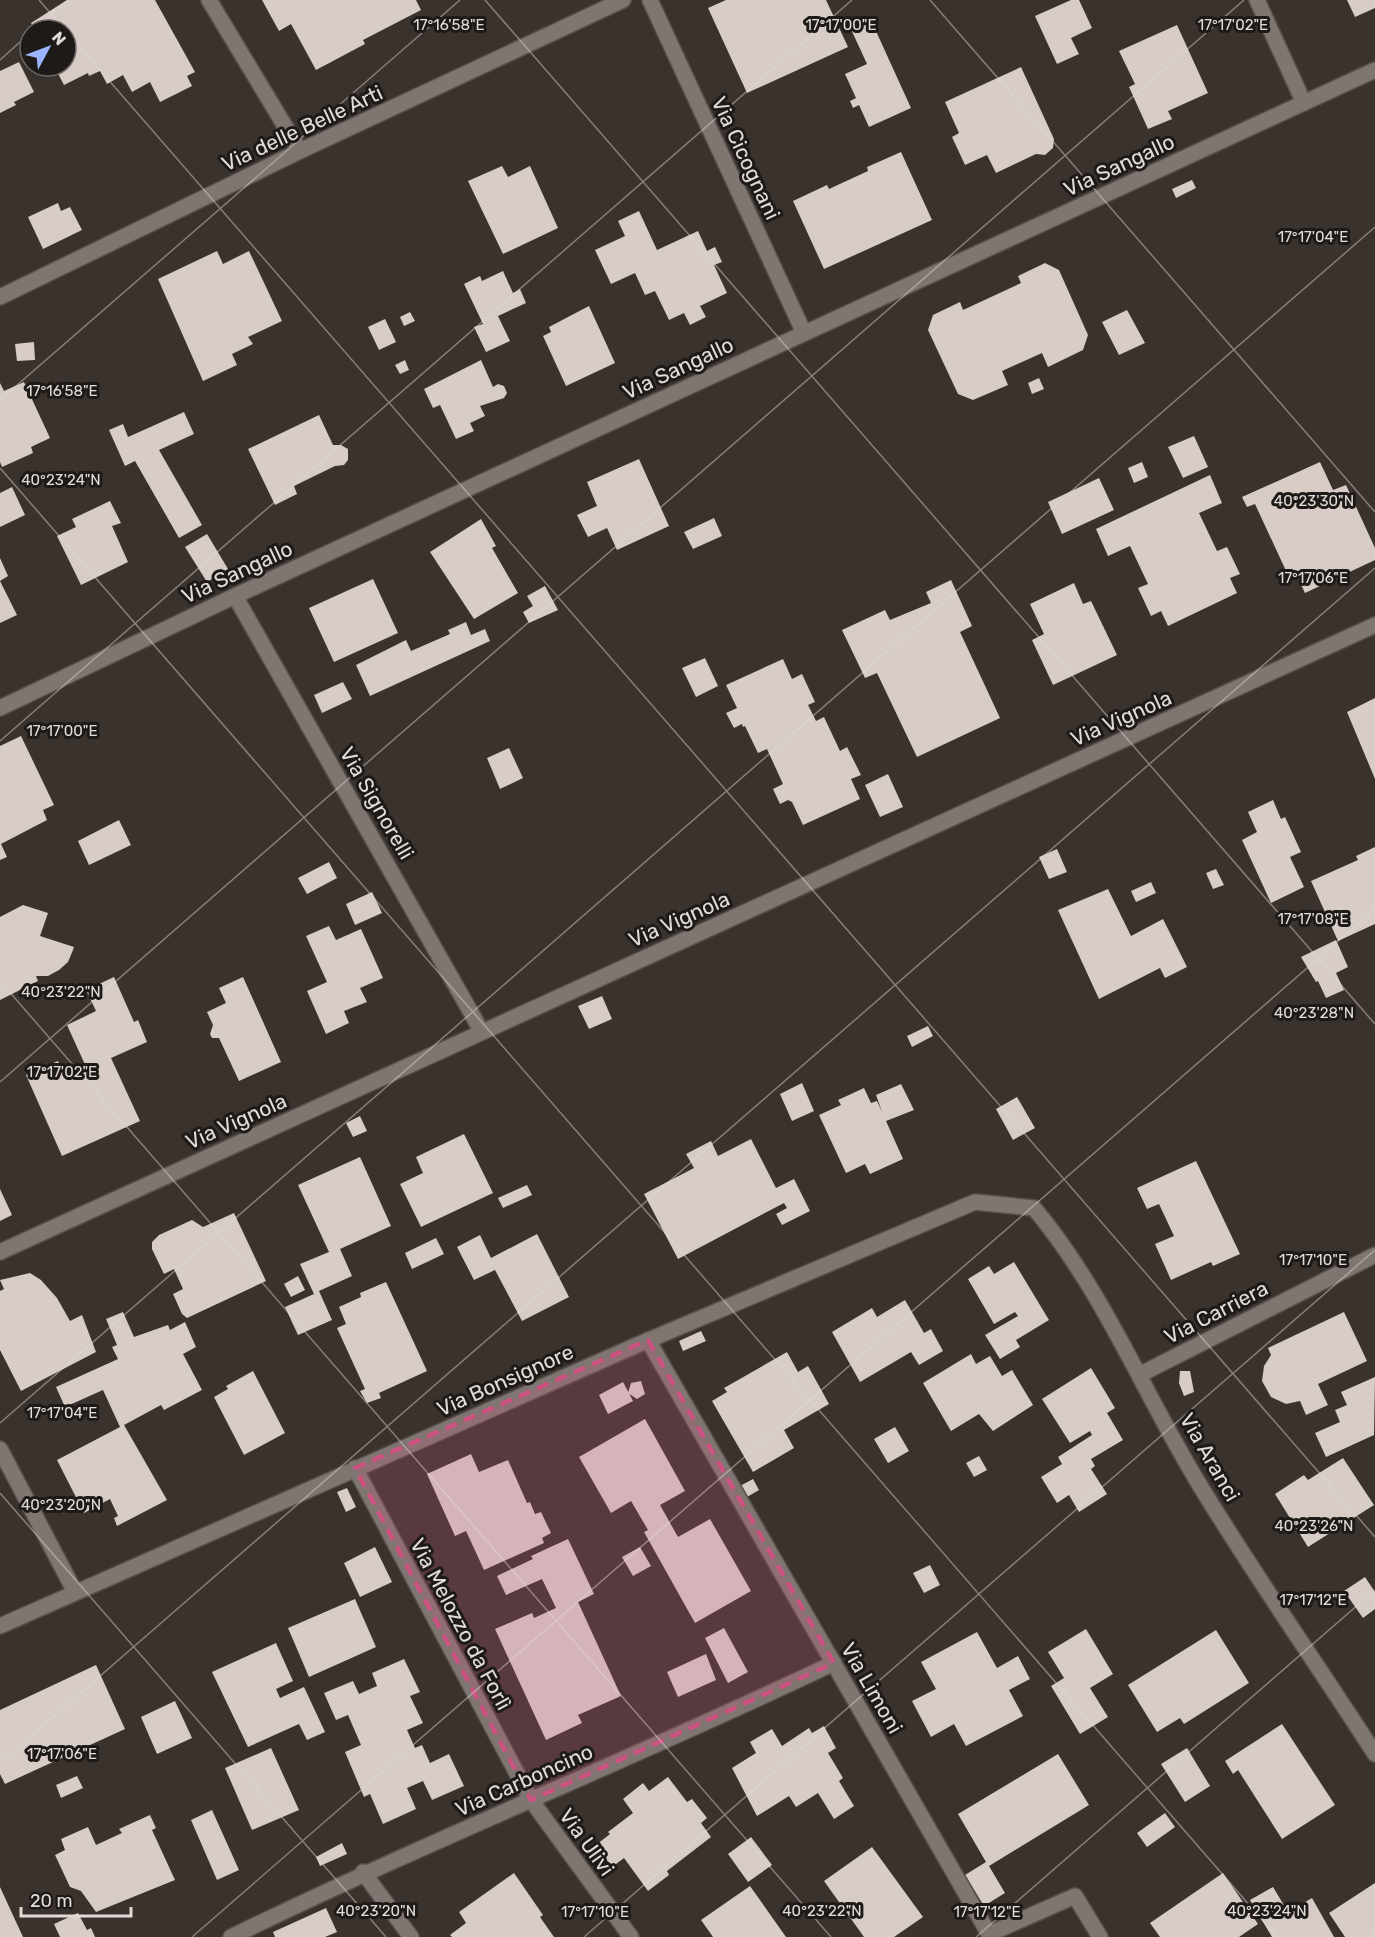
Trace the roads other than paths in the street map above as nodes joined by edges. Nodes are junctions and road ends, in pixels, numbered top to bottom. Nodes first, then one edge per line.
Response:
1 (209, 0) edge
2 (623, 0) edge
3 (650, 0) edge
4 (1257, 0) edge
5 (1375, 70) edge
6 (1304, 103) junction
7 (300, 151) junction
8 (0, 297) edge
9 (804, 333) junction
10 (235, 596) junction
11 (1375, 625) edge
12 (0, 708) edge
13 (482, 1032) junction
14 (1034, 1208) joint
15 (0, 1252) edge
16 (1375, 1255) edge
17 (648, 1340) junction
18 (1141, 1374) junction
19 (0, 1449) edge
20 (355, 1468) junction
21 (75, 1592) junction
22 (0, 1626) edge
23 (834, 1664) junction
24 (1375, 1754) edge
25 (531, 1800) junction
26 (363, 1872) junction
27 (231, 1937) edge
28 (411, 1937) edge
29 (631, 1937) edge
30 (1100, 1937) edge

1 - 7 street
2 - 7 street, Via delle Belle Arti
3 - 9 street, Via Cicognani
4 - 6 street
5 - 6 street, Via Sangallo
6 - 9 street, Via Sangallo
7 - 8 street, Via delle Belle Arti
9 - 10 street, Via Sangallo
10 - 12 street, Via Sangallo
10 - 13 street, Via Signorelli
11 - 13 street, Via Vignola
13 - 15 street, Via Vignola
14 - 17 street, Via Bonsignore
14 - 18 street, Via Aranci
16 - 18 street, Via Carriera
17 - 20 street, Via Bonsignore
17 - 23 street, Via Limoni
18 - 24 street, Via Aranci
19 - 21 street
20 - 21 street, Via Bonsignore
20 - 25 street, Via Melozzo da Forlì
21 - 22 street, Via Bonsignore
23 - 25 street, Via Carboncino
23 - 30 street, Via Limoni
25 - 26 street, Via Carboncino
25 - 29 street, Via Ulivi
26 - 27 street, Via Carboncino
26 - 28 street

